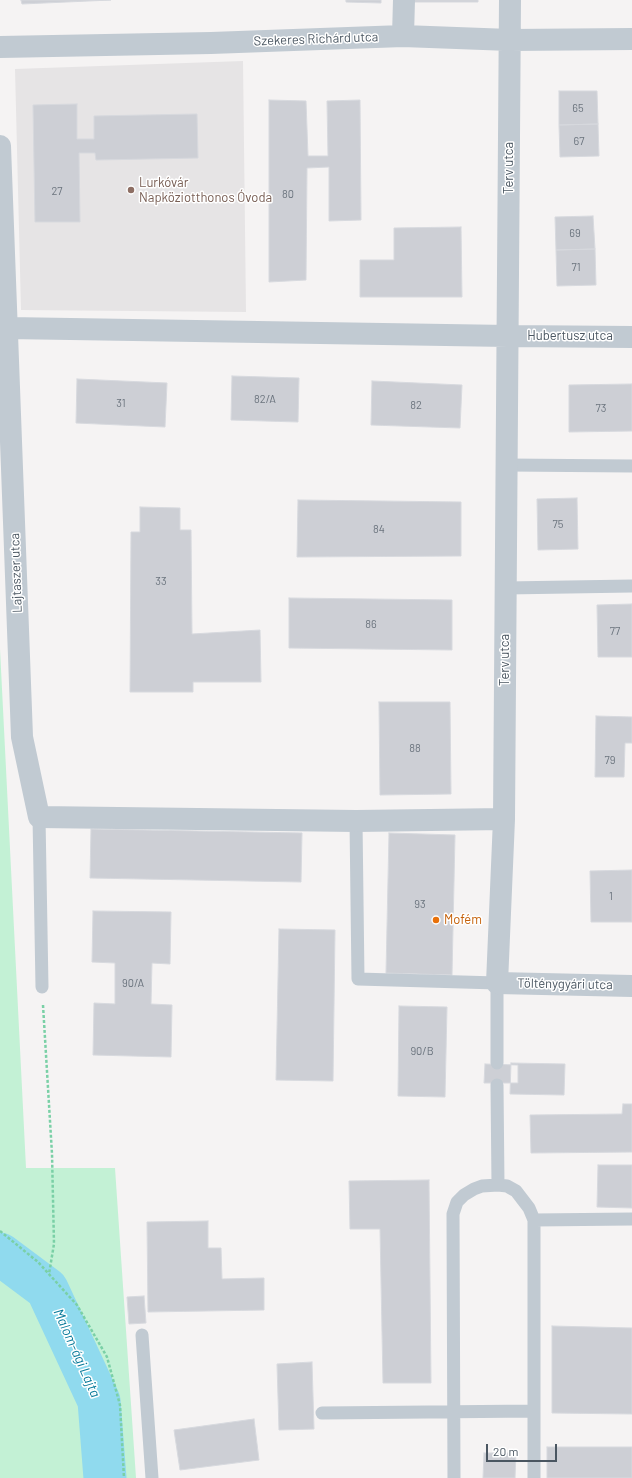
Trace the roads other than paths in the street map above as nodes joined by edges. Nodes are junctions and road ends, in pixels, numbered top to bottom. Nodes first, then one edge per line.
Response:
1 (404, 0) edge
2 (510, 0) edge
3 (403, 36) junction
4 (632, 39) edge
5 (510, 40) junction
6 (0, 47) edge
7 (0, 146) edge
8 (8, 328) junction
9 (508, 336) junction
10 (632, 337) edge
11 (507, 465) junction
12 (632, 466) edge
13 (632, 586) edge
14 (506, 588) junction
15 (39, 817) junction
16 (504, 819) junction
17 (356, 821) junction
18 (497, 983) junction
19 (632, 986) edge
20 (42, 987) road end
21 (496, 1063) dead end
22 (497, 1085) dead end
23 (498, 1184) junction
24 (632, 1219) edge
25 (534, 1220) junction
26 (142, 1335) dead end
27 (454, 1411) junction
28 (534, 1411) junction
29 (322, 1413) dead end
30 (152, 1478) edge
31 (454, 1478) edge
32 (534, 1478) edge

1 - 3 street
2 - 5 street, Terv utca
3 - 5 street, Szekeres Richárd utca
3 - 6 street, Szekeres Richárd utca
4 - 5 street, Szekeres Richárd utca
5 - 9 street, Terv utca
7 - 8 street, Lajtaszer utca
8 - 9 street
8 - 15 street, Lajtaszer utca
9 - 10 street, Hubertusz utca
9 - 11 street, Terv utca
11 - 12 lane
11 - 14 street, Terv utca
13 - 14 lane
14 - 16 street, Terv utca
15 - 17 street
15 - 20 lane
16 - 17 street
16 - 18 street, Terv utca
17 - 18 lane
18 - 19 street, Tölténygyári utca
18 - 21 lane
22 - 23 lane
23 - 25 lane
23 - 27 lane
24 - 25 lane
25 - 28 lane
26 - 30 lane
27 - 28 lane
27 - 29 lane
27 - 31 lane
28 - 32 lane

